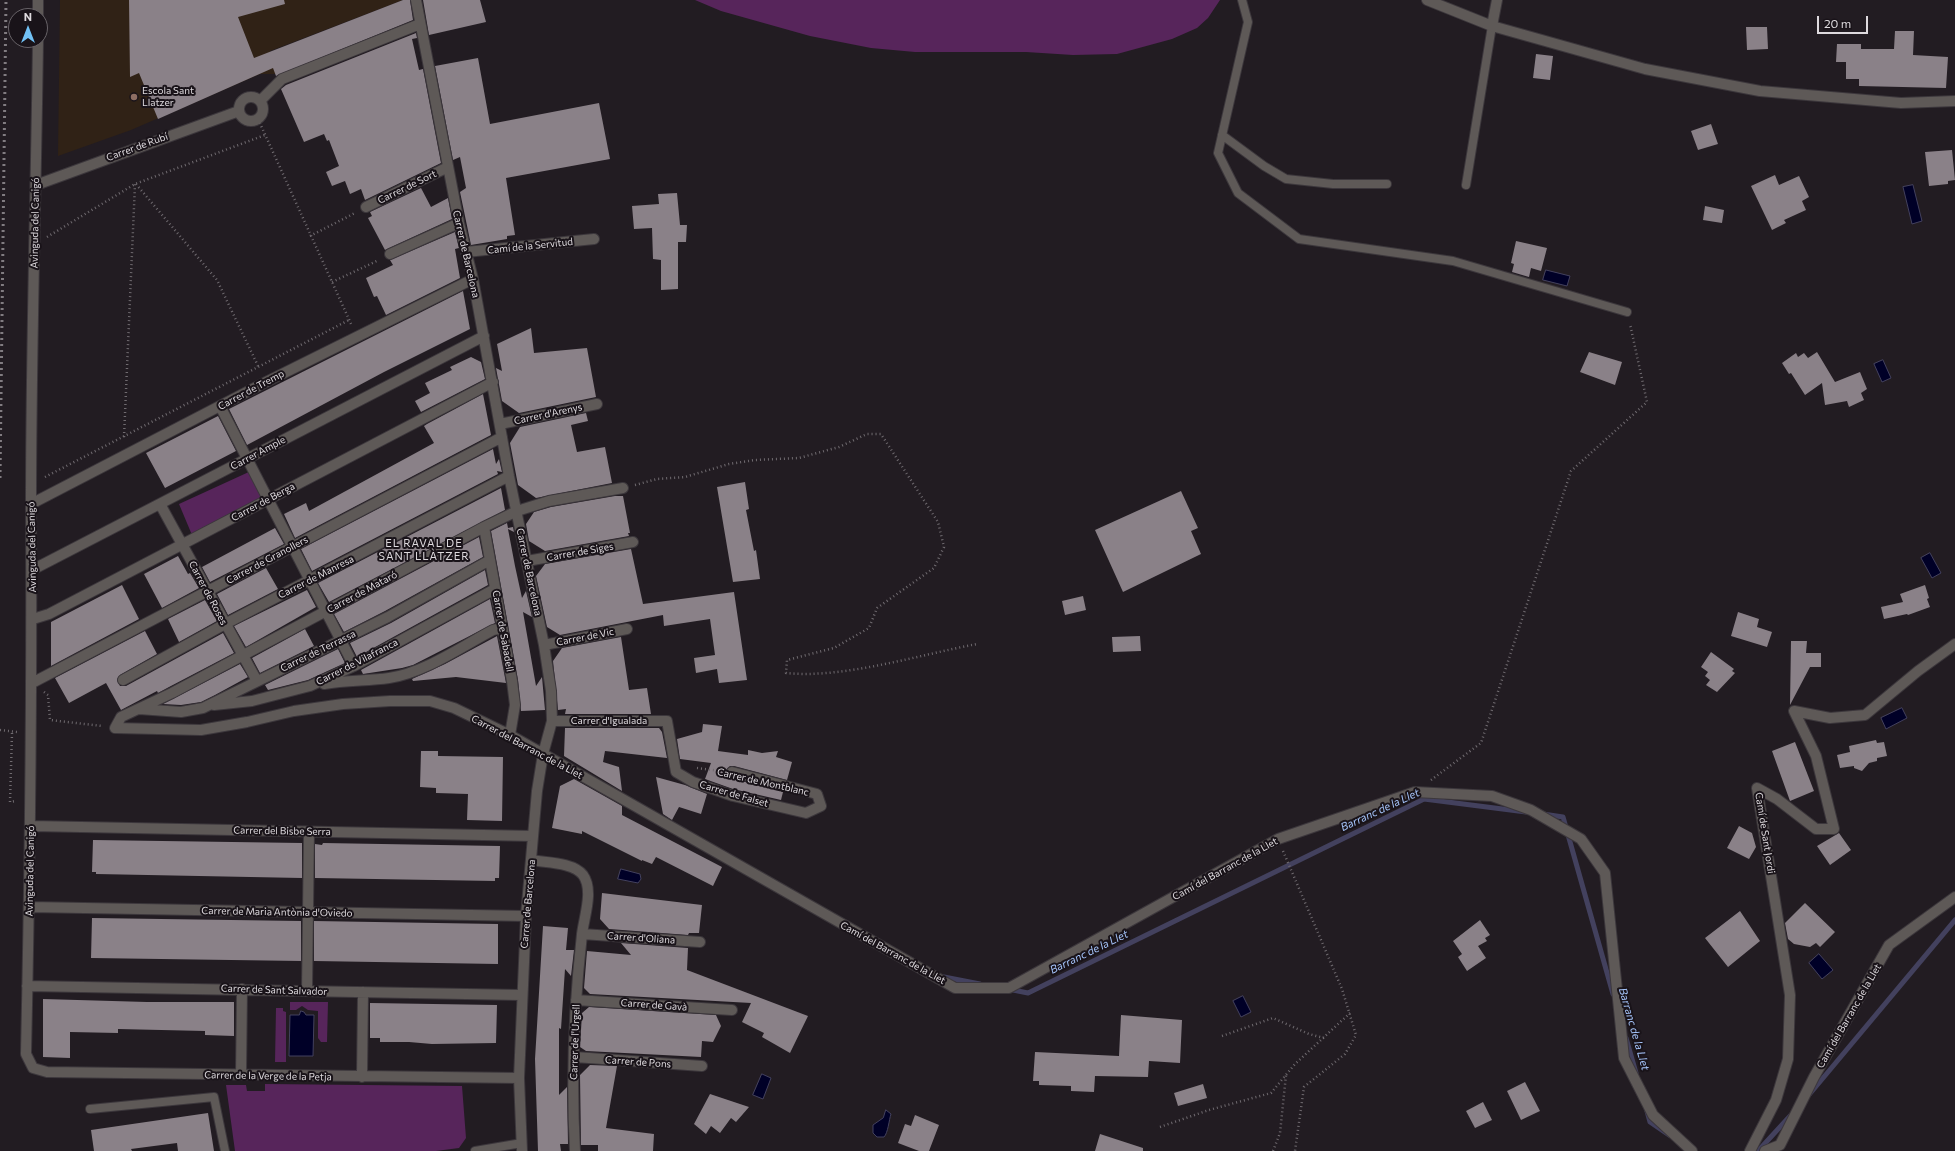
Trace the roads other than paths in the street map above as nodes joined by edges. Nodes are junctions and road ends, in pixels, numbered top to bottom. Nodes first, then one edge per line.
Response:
1 (416, 0) edge
2 (1242, 0) edge
3 (1427, 0) edge
4 (1497, 0) edge
5 (420, 24) junction
6 (1492, 26) junction
7 (38, 48) edge
8 (260, 101) junction
9 (1955, 101) edge
10 (239, 111) junction
11 (1222, 134) junction
12 (448, 167) junction
13 (1387, 184) dead end
14 (36, 185) junction
15 (1466, 185) dead end
16 (366, 207) road end
17 (459, 223) junction
18 (594, 239) dead end
19 (466, 252) junction
20 (390, 254) road end
21 (473, 278) junction
22 (1627, 312) road end
23 (484, 336) junction
24 (493, 382) junction
25 (597, 404) dead end
26 (220, 406) junction
27 (500, 424) junction
28 (502, 437) junction
29 (248, 459) junction
30 (509, 476) junction
31 (623, 488) road end
32 (269, 499) junction
33 (31, 504) junction
34 (160, 504) junction
35 (517, 511) junction
36 (484, 527) junction
37 (633, 542) dead end
38 (182, 544) junction
39 (293, 547) junction
40 (490, 560) junction
41 (527, 561) junction
42 (32, 570) junction
43 (309, 580) junction
44 (495, 589) junction
45 (208, 591) junction
46 (325, 612) junction
47 (33, 619) junction
48 (225, 624) junction
49 (502, 628) junction
50 (626, 629) dead end
51 (340, 640) junction
52 (1955, 644) edge
53 (544, 645) junction
54 (242, 655) junction
55 (354, 666) junction
56 (123, 680) dead end
57 (256, 681) junction
58 (32, 683) junction
59 (310, 686) junction
60 (208, 705) junction
61 (137, 709) junction
62 (552, 721) junction
63 (667, 721) joint
64 (115, 728) joint
65 (510, 735) junction
66 (543, 754) junction
67 (732, 772) road end
68 (821, 806) joint
69 (31, 826) junction
70 (309, 832) junction
71 (533, 836) junction
72 (531, 860) junction
73 (773, 885) joint
74 (1955, 897) edge
75 (29, 907) junction
76 (309, 912) junction
77 (526, 916) junction
78 (582, 934) junction
79 (700, 942) dead end
80 (27, 986) junction
81 (242, 989) junction
82 (307, 992) junction
83 (363, 992) junction
84 (521, 995) junction
85 (576, 1000) junction
86 (732, 1010) dead end
87 (26, 1054) joint
88 (575, 1057) junction
89 (702, 1066) dead end
90 (241, 1075) junction
91 (362, 1077) junction
92 (519, 1078) junction
93 (90, 1110) dead end
94 (522, 1147) edge
95 (225, 1151) edge
96 (475, 1151) edge
97 (575, 1151) edge
98 (1692, 1151) edge
99 (1750, 1151) edge
100 (1765, 1151) edge

1 - 5 street, Carrer de Barcelona
2 - 11 lane
3 - 6 street
4 - 6 street
5 - 8 street
5 - 12 street, Carrer de Barcelona
6 - 9 street
6 - 15 lane
7 - 14 street, Avinguda del Canigó
8 - 10 street
8 - 10 street
10 - 14 street, Carrer de Rubí
11 - 13 lane
11 - 22 lane
12 - 16 street, Carrer de Sort
12 - 17 street, Carrer de Barcelona
14 - 33 street, Avinguda del Canigó
17 - 19 street, Carrer de Barcelona
17 - 20 street
18 - 19 street, Camí de la Servitud
19 - 21 street, Carrer de Barcelona
21 - 23 street, Carrer de Barcelona
21 - 26 street, Carrer de Tremp
23 - 24 street, Carrer de Barcelona
23 - 29 street, Carrer Ample
24 - 27 street, Carrer de Barcelona
24 - 32 street, Carrer de Berga
25 - 27 street, Carrer d'Arenys
26 - 29 street
26 - 33 street, Carrer de Tremp
27 - 28 street, Carrer de Barcelona
28 - 30 street, Carrer de Barcelona
28 - 39 street, Carrer de Granollers
29 - 32 street
29 - 34 street, Carrer Ample
30 - 35 street, Carrer de Barcelona
30 - 43 street, Carrer de Manresa
31 - 35 street, Carrer de Mataró
32 - 38 street, Carrer de Berga
32 - 39 street
33 - 42 street, Avinguda del Canigó
34 - 38 street, Carrer de Roses
34 - 42 street, Carrer Ample
35 - 36 street, Carrer de Mataró
35 - 41 street, Carrer de Barcelona
36 - 40 street, Carrer de Sabadell
36 - 46 street, Carrer de Mataró
37 - 41 street, Carrer de Siges
38 - 45 street, Carrer de Roses
38 - 47 street, Carrer de Berga
39 - 43 street
39 - 45 street, Carrer de Granollers
40 - 44 street, Carrer de Sabadell
40 - 51 street, Carrer de Terrassa
41 - 53 street, Carrer de Barcelona
42 - 47 street, Avinguda del Canigó
43 - 46 street
43 - 48 street, Carrer de Manresa
44 - 49 street, Carrer de Sabadell
44 - 55 street, Carrer de Vilafranca
45 - 48 street, Carrer de Roses
45 - 58 street, Carrer de Granollers
46 - 51 street
46 - 54 street, Carrer de Mataró
47 - 58 street, Avinguda del Canigó
48 - 54 street, Carrer de Roses
48 - 56 street, Carrer de Manresa
49 - 59 street
49 - 65 street, Carrer de Sabadell
50 - 53 street, Carrer de Vic
51 - 55 street
51 - 57 street, Carrer de Terrassa
52 - 99 street, Camí de Sant Jordi
53 - 62 street, Carrer de Barcelona
54 - 57 street, Carrer de Roses
54 - 61 street, Carrer de Mataró
55 - 59 street, Carrer de Vilafranca
57 - 60 street, Carrer de Terrassa
58 - 69 street, Avinguda del Canigó
59 - 60 street, Carrer de Vilafranca
60 - 61 street, Carrer de Terrassa
61 - 64 street, Carrer de Mataró
62 - 63 street, Carrer d'Igualada
62 - 66 street, Carrer de Barcelona
63 - 68 street, Carrer de Falset
64 - 65 street, Carrer del Barranc de la Llet
65 - 66 street, Carrer del Barranc de la Llet
66 - 71 street, Carrer de Barcelona
66 - 73 street, Carrer del Barranc de la Llet
67 - 68 street, Carrer de Montblanc
69 - 70 street, Carrer del Bisbe Serra
69 - 75 street, Avinguda del Canigó
70 - 71 street, Carrer del Bisbe Serra
70 - 76 street
71 - 72 street, Carrer de Barcelona
72 - 77 street, Carrer de Barcelona
72 - 78 street, Carrer de l'Urgell
73 - 98 street, Camí del Barranc de la Llet
74 - 100 street, Camí del Barranc de la Llet
75 - 76 street, Carrer de Maria Antònia d'Oviedo
75 - 80 street, Avinguda del Canigó
76 - 77 street, Carrer de Maria Antònia d'Oviedo
76 - 82 street
77 - 84 street, Carrer de Barcelona
78 - 79 street, Carrer d'Oliana
78 - 85 street, Carrer de l'Urgell
80 - 81 street, Carrer de Sant Salvador
80 - 87 street, Avinguda del Canigó
81 - 82 street, Carrer de Sant Salvador
81 - 90 street
82 - 83 street, Carrer de Sant Salvador
83 - 84 street, Carrer de Sant Salvador
83 - 91 street
84 - 92 street, Carrer de Barcelona
85 - 86 street, Carrer de Gavà
85 - 88 street, Carrer de l'Urgell
87 - 90 street, Carrer de la Verge de la Petja
88 - 89 street, Carrer de Pons
88 - 97 street, Carrer de l'Urgell
90 - 91 street, Carrer de la Verge de la Petja
91 - 92 street, Carrer de la Verge de la Petja
92 - 94 street, Carrer de Barcelona
93 - 95 lane
94 - 96 lane

